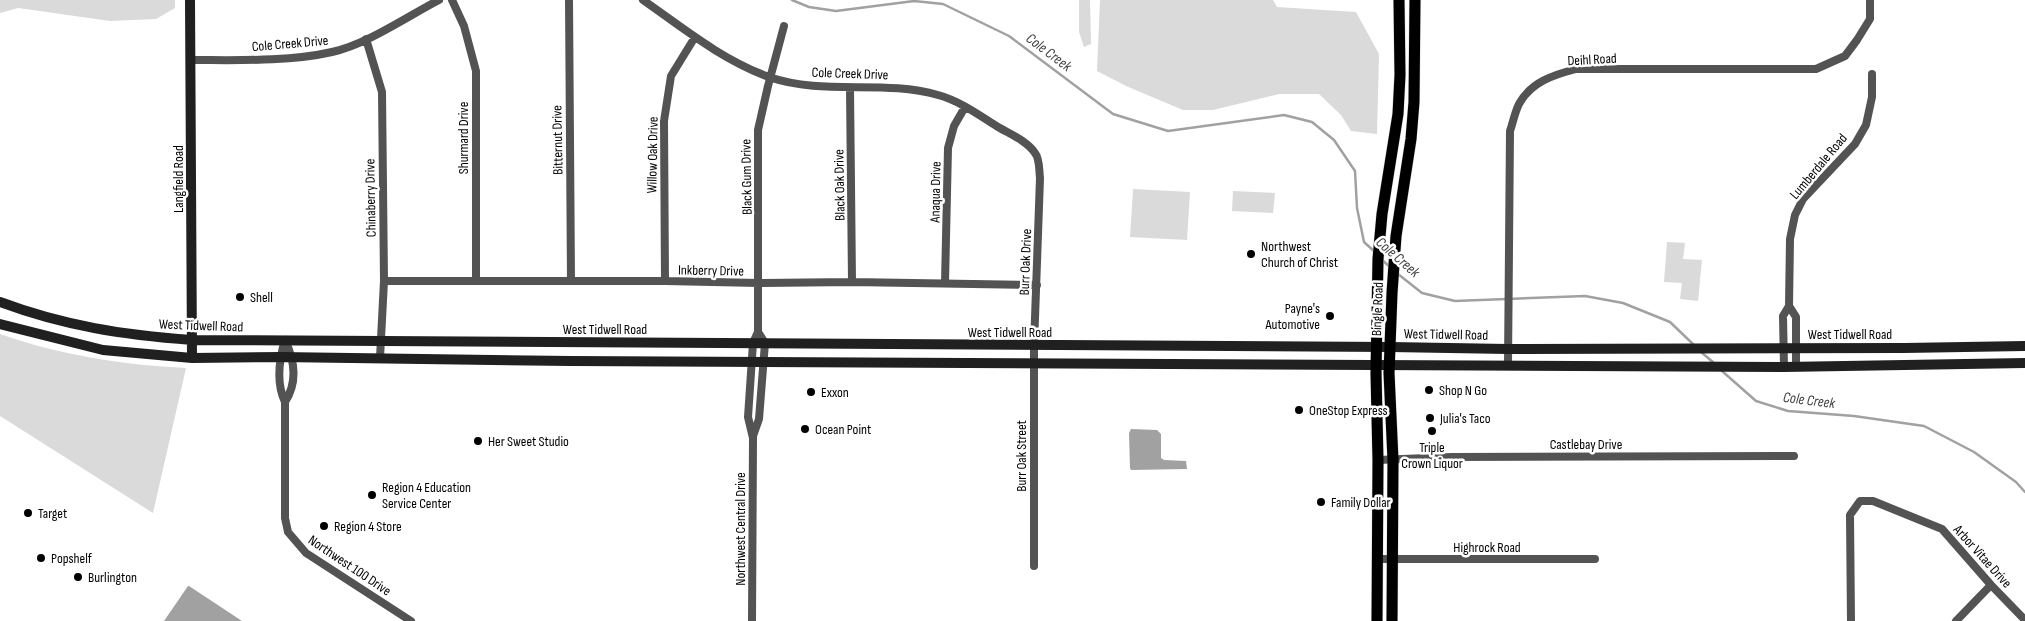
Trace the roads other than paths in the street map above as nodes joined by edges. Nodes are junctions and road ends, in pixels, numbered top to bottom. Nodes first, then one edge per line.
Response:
1 (190, 0) edge
2 (439, 0) edge
3 (452, 0) edge
4 (569, 0) edge
5 (643, 0) edge
6 (1400, 0) edge
7 (1415, 0) edge
8 (1870, 0) edge
9 (784, 26) dead end
10 (1416, 33) junction
11 (1401, 34) junction
12 (695, 37) junction
13 (366, 39) junction
14 (191, 60) junction
15 (1872, 74) dead end
16 (770, 77) junction
17 (850, 88) junction
18 (966, 107) junction
19 (1040, 178) joint
20 (1387, 188) junction
21 (1402, 190) junction
22 (384, 281) junction
23 (476, 281) junction
24 (571, 281) junction
25 (665, 281) junction
26 (852, 282) junction
27 (759, 283) junction
28 (945, 283) junction
29 (1037, 285) junction
30 (0, 302) edge
31 (1790, 306) junction
32 (0, 324) edge
33 (758, 332) junction
34 (192, 340) junction
35 (286, 340) junction
36 (381, 341) junction
37 (569, 343) junction
38 (753, 343) junction
39 (765, 343) junction
40 (1034, 346) junction
41 (1160, 346) junction
42 (2025, 346) edge
43 (1250, 347) junction
44 (1377, 347) junction
45 (1390, 347) junction
46 (1593, 348) junction
47 (1783, 348) junction
48 (1796, 348) junction
49 (1904, 348) junction
50 (1508, 349) junction
51 (280, 357) junction
52 (293, 357) junction
53 (192, 358) junction
54 (380, 358) junction
55 (570, 361) junction
56 (752, 362) junction
57 (764, 362) junction
58 (1034, 363) junction
59 (2025, 363) edge
60 (1160, 364) junction
61 (1251, 364) junction
62 (1376, 364) junction
63 (1389, 364) junction
64 (1508, 365) junction
65 (1594, 365) junction
66 (1903, 366) junction
67 (1784, 367) junction
68 (1796, 367) junction
69 (285, 402) junction
70 (753, 438) junction
71 (1794, 456) dead end
72 (1378, 460) junction
73 (1393, 460) junction
74 (1378, 559) junction
75 (1393, 559) junction
76 (1595, 559) dead end
77 (1034, 566) dead end
78 (1991, 585) junction
79 (2025, 620) edge
80 (411, 621) edge
81 (752, 621) edge
82 (1377, 621) edge
83 (1392, 621) edge
84 (1851, 621) edge
85 (1956, 621) edge

1 - 14 main road, Langfield Road
2 - 13 street, Cole Creek Drive
3 - 23 street, Shurmard Drive
4 - 24 street, Bitternut Drive
5 - 12 street, Cole Creek Drive
6 - 11 main road, Bingle Road
7 - 10 main road, Bingle Road
8 - 50 street, Deihl Road
9 - 16 street, Black Gum Drive
10 - 11 main road
10 - 21 main road, Bingle Road
11 - 20 main road, Bingle Road
12 - 16 street, Cole Creek Drive
12 - 25 street, Willow Oak Drive
13 - 14 street, Cole Creek Drive
13 - 22 street, Chinaberry Drive
14 - 34 main road, Langfield Road
15 - 31 street, Lumberdale Road
16 - 17 street, Cole Creek Drive
16 - 27 street, Black Gum Drive
17 - 18 street, Cole Creek Drive
17 - 26 street, Black Oak Drive
18 - 19 street, Cole Creek Drive
18 - 28 street, Anaqua Drive
19 - 29 street, Burr Oak Drive
20 - 21 main road
20 - 44 main road, Bingle Road
21 - 45 main road, Bingle Road
22 - 23 street, Inkberry Drive
22 - 36 street, Chinaberry Drive
23 - 24 street, Inkberry Drive
24 - 25 street, Inkberry Drive
25 - 27 street, Inkberry Drive
26 - 27 street, Inkberry Drive
26 - 28 street, Inkberry Drive
27 - 33 street, Black Gum Drive
28 - 29 street, Inkberry Drive
29 - 40 street, Burr Oak Drive
30 - 34 main road, West Tidwell Road
31 - 47 street, Lumberdale Road
31 - 48 street, Lumberdale Road
32 - 53 main road
33 - 38 street, Black Gum Drive
33 - 39 street
34 - 35 main road, West Tidwell Road
34 - 53 main road, Langfield Road
35 - 36 main road, West Tidwell Road
35 - 51 street, Northwest 100 Drive
35 - 52 street, Northwest 100 Drive
36 - 37 main road, West Tidwell Road
36 - 54 street, Chinaberry Drive
37 - 38 main road, West Tidwell Road
37 - 55 main road
38 - 39 main road, West Tidwell Road
38 - 56 street, Northwest Central Drive
39 - 40 main road, West Tidwell Road
39 - 57 street, Northwest Central Drive
40 - 41 main road, West Tidwell Road
40 - 58 street, Burr Oak Street
41 - 43 main road, West Tidwell Road
41 - 60 main road
42 - 49 main road, West Tidwell Road
43 - 44 main road, West Tidwell Road
43 - 61 main road
44 - 45 main road, West Tidwell Road
44 - 62 main road, Bingle Road
45 - 50 main road, West Tidwell Road
45 - 63 main road, Bingle Road
46 - 47 main road, West Tidwell Road
46 - 50 main road, West Tidwell Road
46 - 65 main road
47 - 48 main road, West Tidwell Road
47 - 67 street, Lumberdale Road
48 - 49 main road, West Tidwell Road
48 - 68 street, Lumberdale Road
49 - 66 main road
50 - 64 street, Deihl Road
51 - 52 main road
51 - 53 main road
51 - 69 street, Northwest 100 Drive
52 - 54 main road
52 - 69 street, Northwest 100 Drive
54 - 55 main road
55 - 56 main road
56 - 57 main road
56 - 70 street, Northwest Central Drive
57 - 58 main road
57 - 70 street, Northwest Central Drive
58 - 60 main road
58 - 77 street, Burr Oak Street
59 - 66 main road
60 - 61 main road
61 - 62 main road
62 - 63 main road
62 - 72 main road, Bingle Road
63 - 64 main road
63 - 73 main road, Bingle Road
64 - 65 main road
65 - 67 main road
66 - 68 main road
67 - 68 main road
69 - 80 street, Northwest 100 Drive
70 - 81 street, Northwest Central Drive
71 - 73 street, Castlebay Drive
72 - 73 street, Castlebay Drive
72 - 74 main road, Bingle Road
73 - 75 main road, Bingle Road
74 - 75 street, Highrock Road
74 - 82 main road, Bingle Road
75 - 76 street, Highrock Road
75 - 83 main road, Bingle Road
78 - 79 street, Arbor Vitae Drive
78 - 84 street, Arbor Vitae Drive
78 - 85 street

